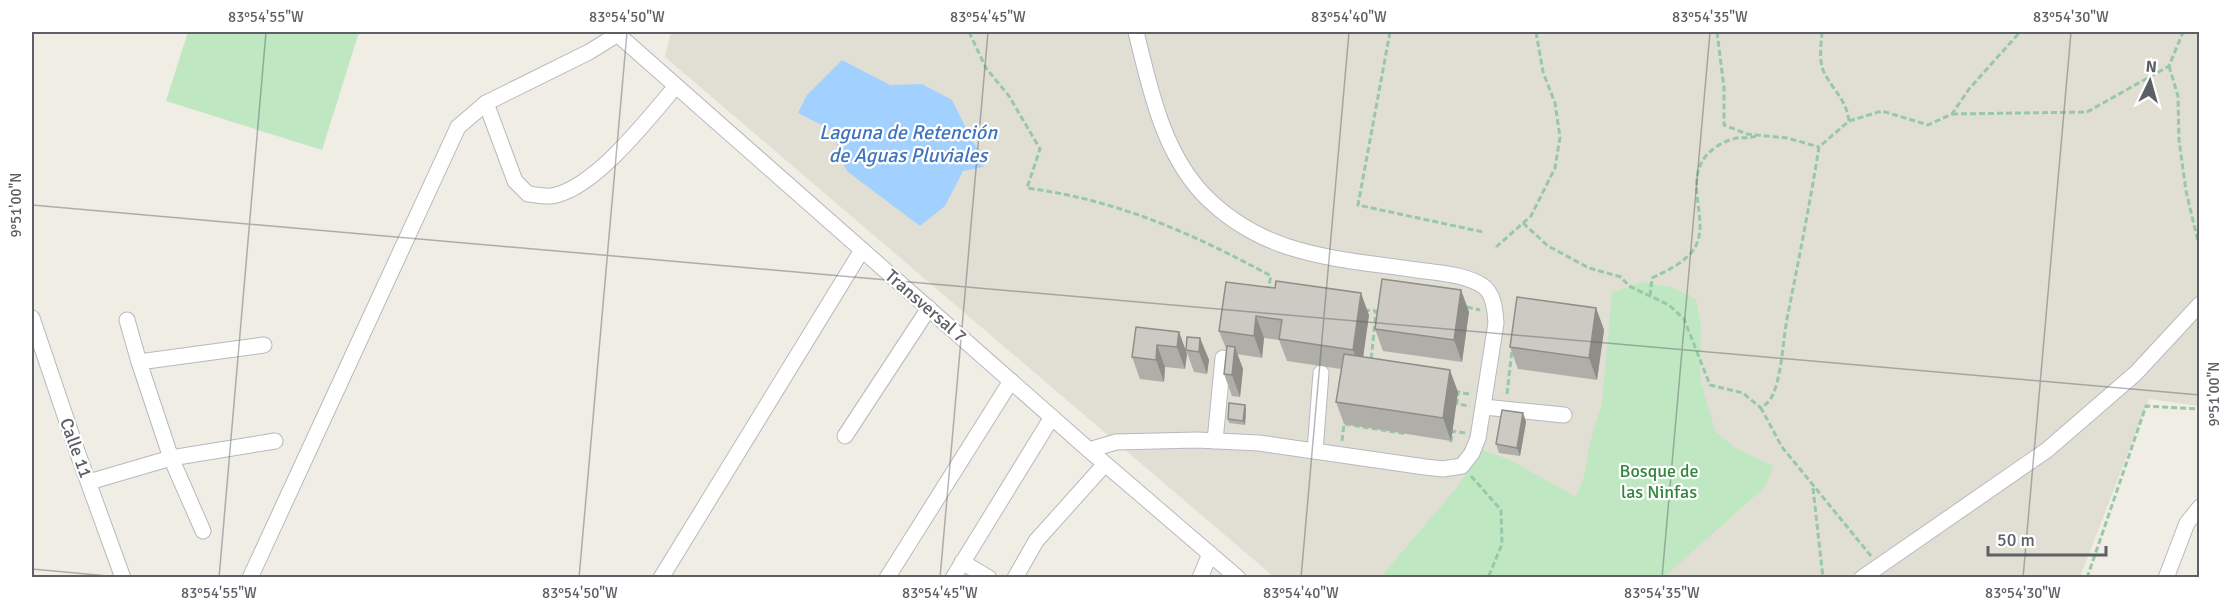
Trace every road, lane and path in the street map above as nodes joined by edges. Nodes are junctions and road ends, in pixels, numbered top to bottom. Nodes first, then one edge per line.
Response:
1 (969, 32) edge
2 (1136, 32) edge
3 (1390, 32) edge
4 (1536, 32) edge
5 (1717, 32) edge
6 (1822, 32) edge
7 (2020, 32) edge
8 (2183, 32) edge
9 (617, 33) edge
10 (2169, 66) junction
11 (676, 86) junction
12 (486, 103) junction
13 (2199, 108) edge
14 (1952, 114) junction
15 (2199, 118) edge
16 (1849, 121) junction
17 (1759, 135) junction
18 (1819, 147) junction
19 (1523, 223) junction
20 (1483, 232) dead end
21 (1496, 247) dead end
22 (862, 250) junction
23 (2199, 250) edge
24 (1650, 296) junction
25 (1267, 298) edge
26 (2199, 304) edge
27 (929, 308) junction
28 (1467, 308) dead end
29 (1354, 309) edge
30 (32, 318) edge
31 (127, 320) dead end
32 (1481, 320) dead end
33 (34, 335) edge
34 (1513, 344) edge
35 (264, 345) dead end
36 (1224, 358) edge
37 (139, 362) junction
38 (1370, 368) edge
39 (1321, 373) dead end
40 (1011, 381) junction
41 (1447, 391) edge
42 (1458, 392) junction
43 (1477, 403) junction
44 (1761, 408) junction
45 (1506, 409) junction
46 (2199, 409) edge
47 (1346, 415) edge
48 (1564, 415) dead end
49 (1052, 417) junction
50 (1344, 424) junction
51 (1408, 434) edge
52 (1469, 434) dead end
53 (844, 436) dead end
54 (1440, 439) edge
55 (275, 441) dead end
56 (1215, 441) junction
57 (1342, 446) dead end
58 (1089, 450) junction
59 (1315, 451) junction
60 (171, 458) junction
61 (1105, 464) junction
62 (1462, 466) junction
63 (89, 482) junction
64 (1813, 486) junction
65 (2199, 507) edge
66 (203, 531) dead end
67 (1210, 554) junction
68 (962, 562) junction
69 (1880, 565) junction
70 (123, 578) edge
71 (250, 578) edge
72 (661, 578) edge
73 (887, 578) edge
74 (952, 578) edge
75 (989, 578) edge
76 (1015, 578) edge
77 (1200, 578) edge
78 (1238, 578) edge
79 (1488, 578) edge
80 (1823, 578) edge
81 (1862, 578) edge
82 (2088, 578) edge
83 (2166, 578) edge

1 - 25 path
2 - 43 street
3 - 20 path
4 - 19 path
5 - 17 path
6 - 16 path
7 - 14 path
8 - 10 path
9 - 11 street, Transversal 7
9 - 12 street
10 - 14 path
10 - 23 path
11 - 12 street
11 - 22 street, Transversal 7
12 - 71 street
13 - 15 path
14 - 16 path
16 - 18 path
17 - 18 path
17 - 24 path
18 - 44 path
19 - 21 path
19 - 24 path
22 - 27 street, Transversal 7
22 - 72 street
24 - 44 path
26 - 69 street
27 - 40 street, Transversal 7
27 - 53 street
28 - 32 path
29 - 38 path
30 - 33 street, Calle 11
31 - 37 street
33 - 63 street, Calle 11
34 - 45 path
35 - 37 street
36 - 56 street
37 - 60 street
39 - 59 street
40 - 49 street, Transversal 7
40 - 73 street
41 - 42 path
42 - 43 path
42 - 43 path
43 - 45 street
43 - 62 street
44 - 64 path
45 - 48 street
46 - 82 path
47 - 50 path
49 - 58 street, Transversal 7
49 - 68 street
50 - 51 path
50 - 57 path
52 - 54 path
55 - 60 street
56 - 58 street
56 - 59 street
58 - 61 street, Transversal 7
59 - 62 street
60 - 63 street
60 - 66 street
61 - 67 street, Transversal 7
61 - 76 street
62 - 79 path
63 - 70 street, Calle 11
64 - 69 path
64 - 80 path
65 - 83 street
67 - 77 street
67 - 78 street, Transversal 7
68 - 74 street
68 - 75 street
69 - 81 street

